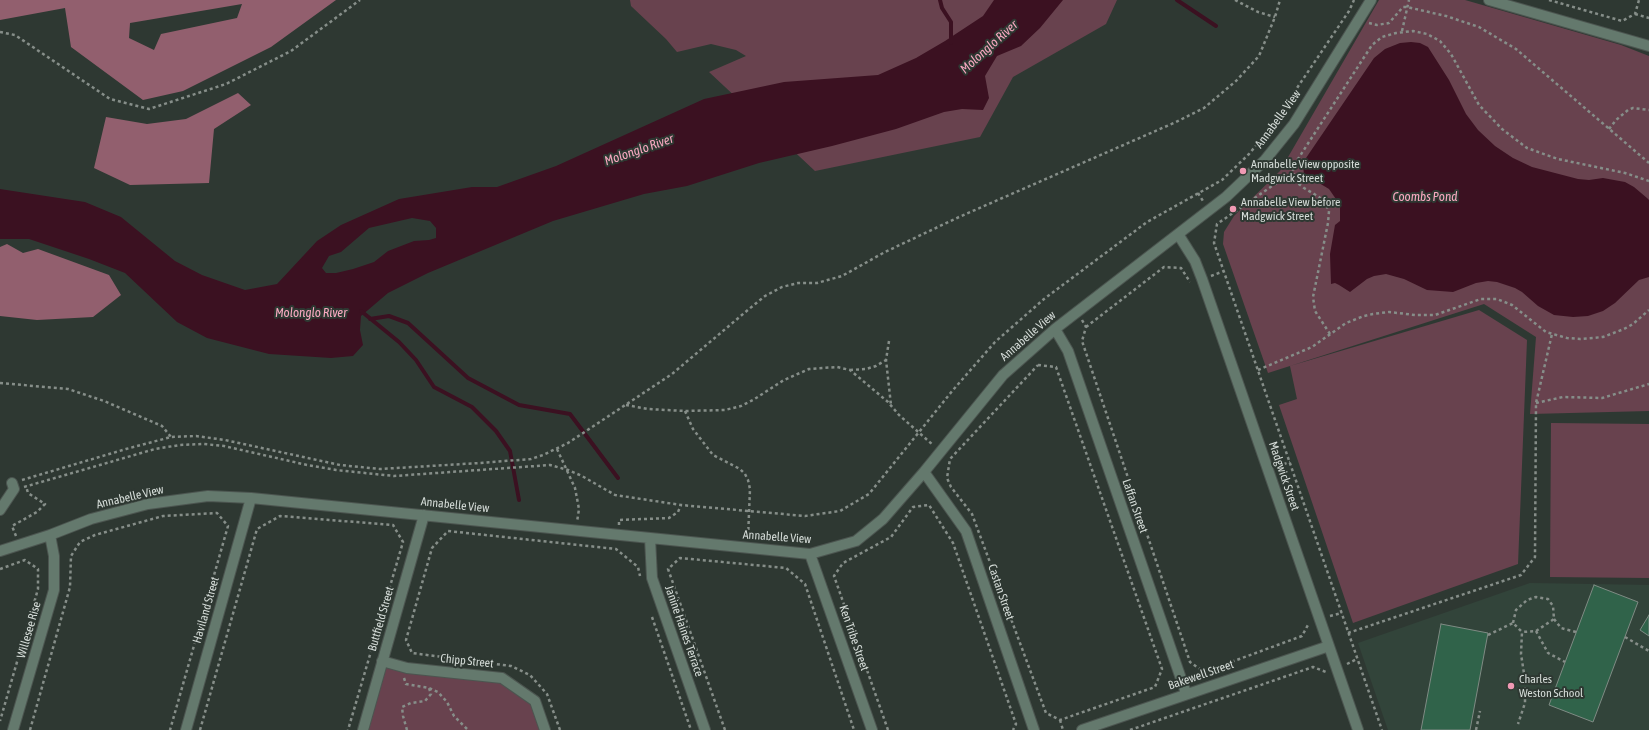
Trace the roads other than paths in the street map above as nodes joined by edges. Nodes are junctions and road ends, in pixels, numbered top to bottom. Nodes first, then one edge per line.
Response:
1 (1371, 0) edge
2 (1489, 0) edge
3 (1649, 46) edge
4 (1178, 234) junction
5 (1055, 329) junction
6 (924, 472) junction
7 (13, 486) road end
8 (251, 498) junction
9 (0, 510) edge
10 (424, 515) junction
11 (50, 535) junction
12 (650, 538) junction
13 (0, 551) edge
14 (810, 554) junction
15 (1329, 646) junction
16 (382, 661) junction
17 (1186, 693) junction
18 (13, 730) edge
19 (186, 730) edge
20 (363, 730) edge
21 (545, 730) edge
22 (705, 730) edge
23 (872, 730) edge
24 (1034, 730) edge
25 (1082, 730) edge
26 (1358, 730) edge

1 - 4 street, Annabelle View
2 - 3 street
4 - 5 street, Annabelle View
4 - 15 street, Madgwick Street
5 - 6 street, Annabelle View
5 - 17 street, Laffan Street
6 - 14 street, Annabelle View
6 - 24 street, Castan Street
7 - 9 street
8 - 10 street, Annabelle View
8 - 11 street, Annabelle View
8 - 19 street, Haviland Street
10 - 12 street, Annabelle View
10 - 16 street, Buttfield Street
11 - 13 street, Annabelle View
11 - 18 street, Willesee Rise
12 - 14 street, Annabelle View
12 - 22 street, Janine Haines Terrace
14 - 23 street, Ken Tribe Street
15 - 17 street, Bakewell Street
15 - 26 street, Madgwick Street
16 - 20 street, Buttfield Street
16 - 21 street, Chipp Street
17 - 25 street, Bakewell Street

